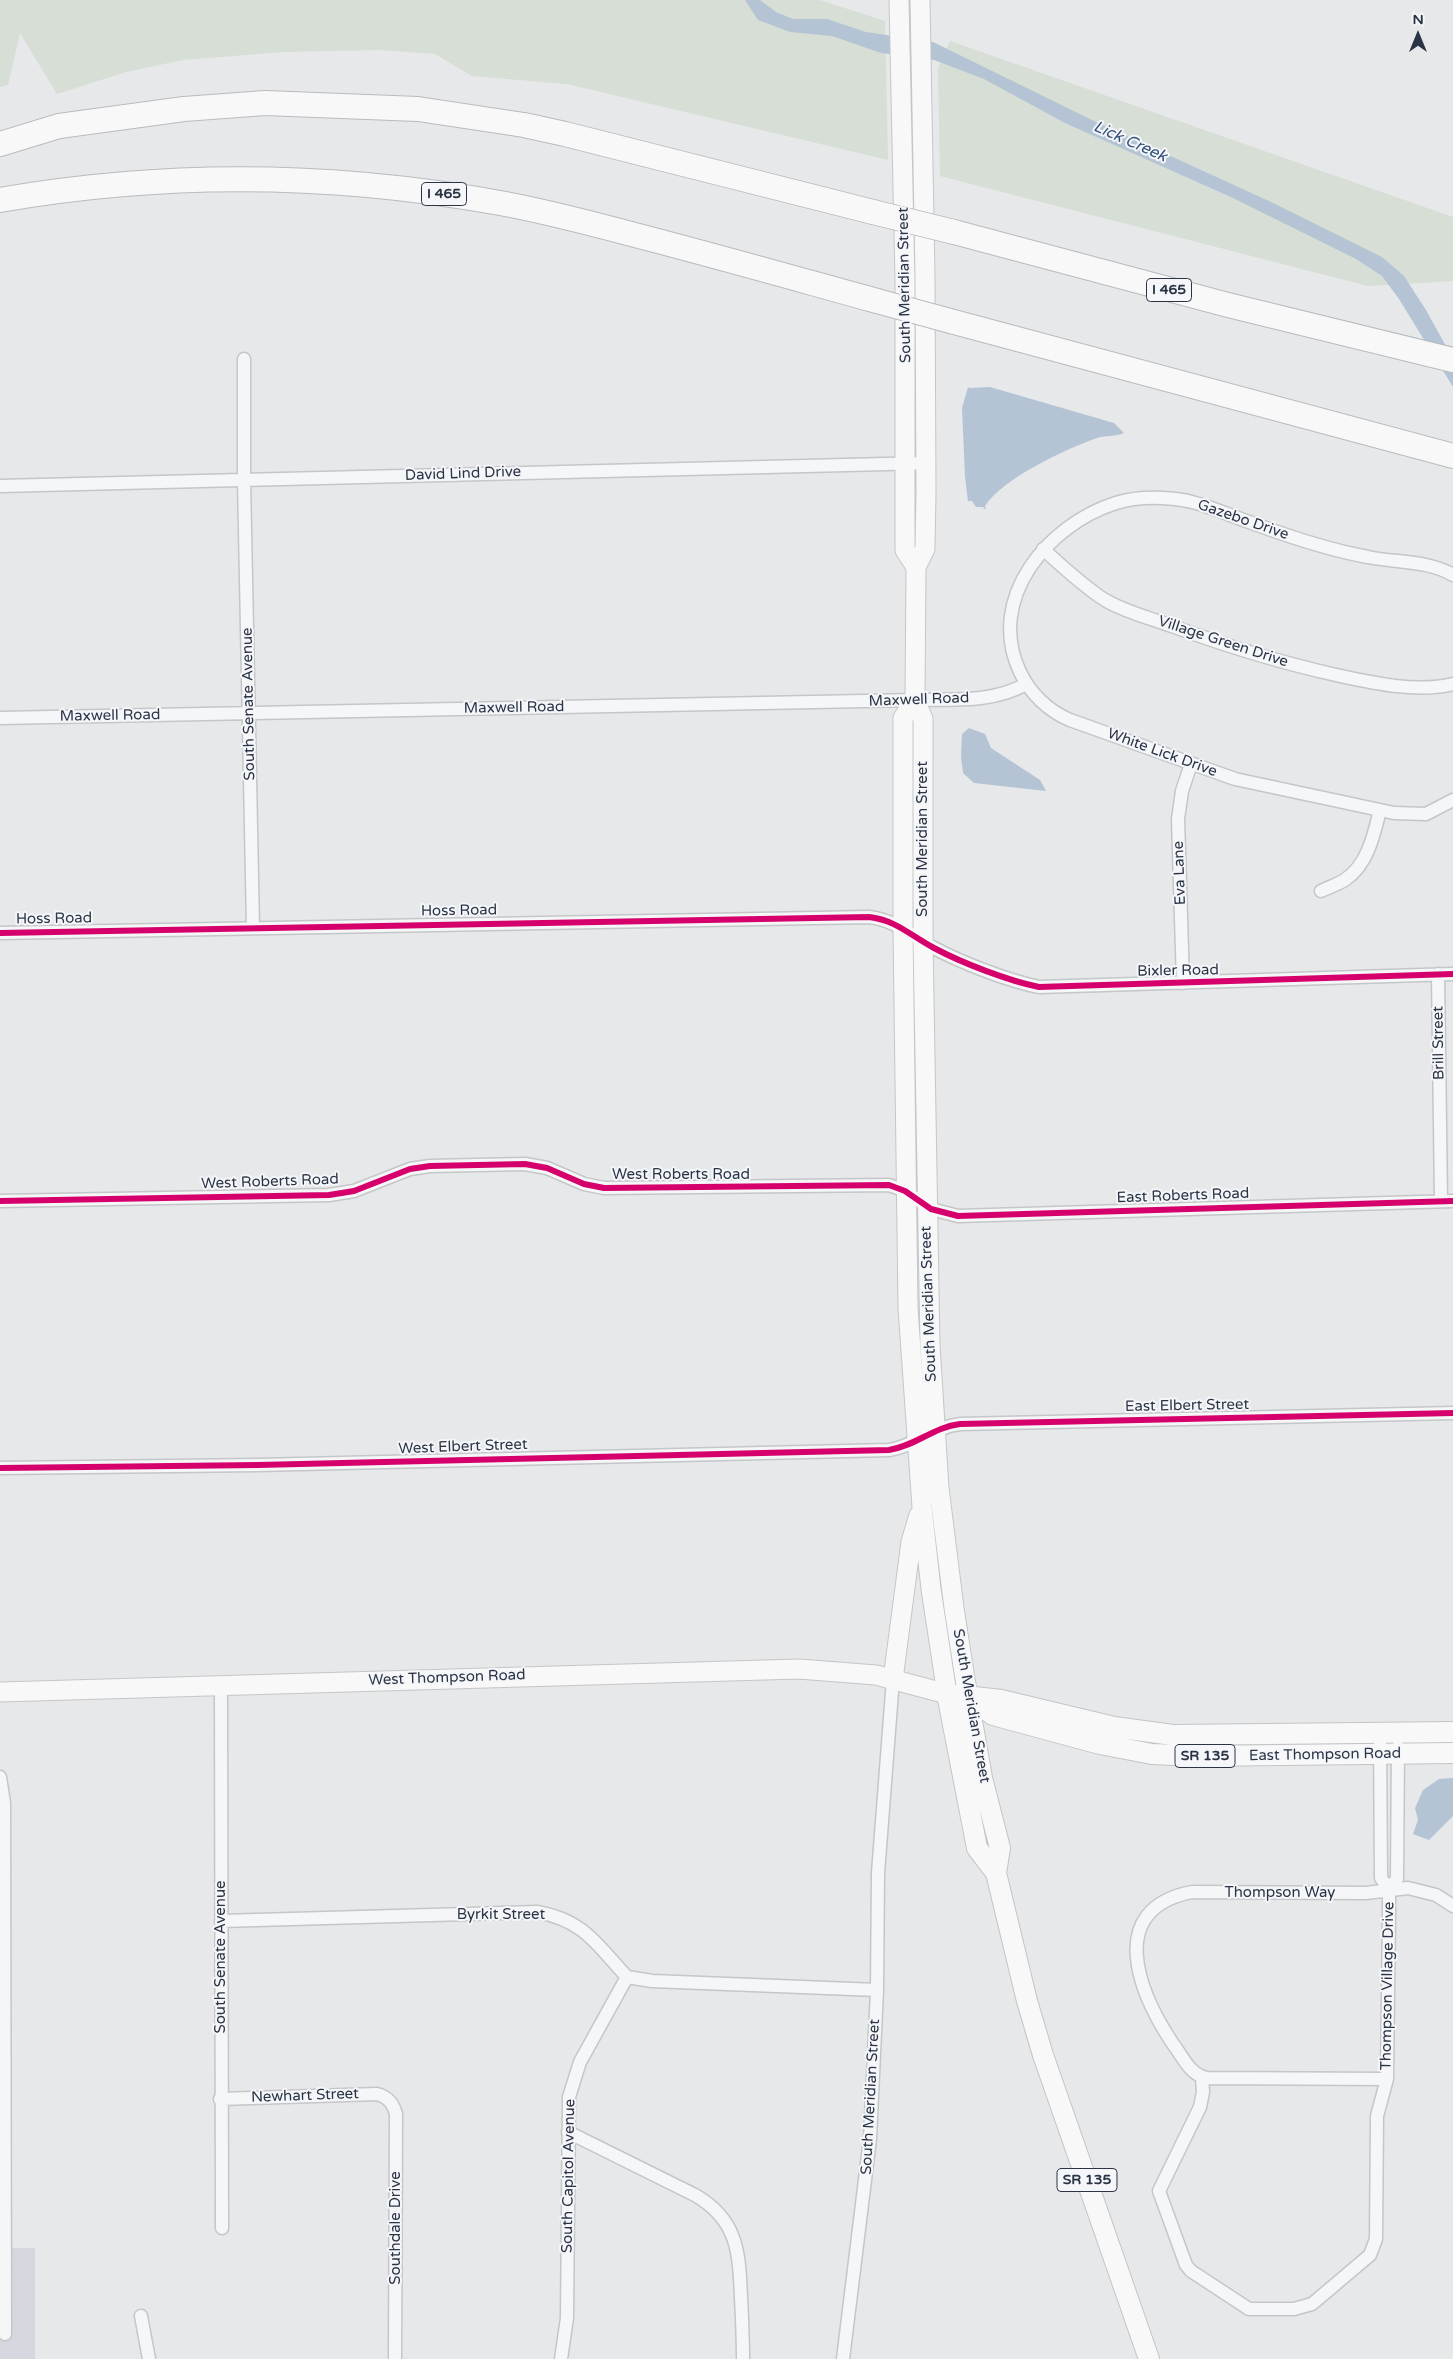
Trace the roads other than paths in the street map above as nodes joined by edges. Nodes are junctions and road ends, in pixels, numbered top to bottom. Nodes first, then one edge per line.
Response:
1 (920, 0) edge
2 (899, 7) edge
3 (0, 144) edge
4 (0, 200) edge
5 (244, 359) dead end
6 (1453, 360) edge
7 (1453, 456) edge
8 (926, 463) junction
9 (906, 464) junction
10 (244, 480) junction
11 (0, 486) edge
12 (1044, 549) junction
13 (916, 567) junction
14 (1453, 575) edge
15 (1026, 684) junction
16 (1453, 684) edge
17 (915, 700) junction
18 (249, 713) junction
19 (0, 718) edge
20 (1191, 764) junction
21 (1453, 800) edge
22 (1380, 810) junction
23 (1321, 891) dead end
24 (253, 927) junction
25 (0, 932) edge
26 (914, 935) junction
27 (1438, 974) junction
28 (1453, 974) edge
29 (1183, 983) junction
30 (916, 1199) junction
31 (0, 1201) edge
32 (1447, 1201) edge
33 (1453, 1413) edge
34 (925, 1437) junction
35 (0, 1468) edge
36 (922, 1507) junction
37 (893, 1679) junction
38 (221, 1685) junction
39 (0, 1692) edge
40 (947, 1694) junction
41 (968, 1698) junction
42 (1453, 1732) edge
43 (1389, 1733) junction
44 (1453, 1753) edge
45 (1389, 1754) junction
46 (0, 1777) edge
47 (996, 1873) junction
48 (1389, 1889) junction
49 (1453, 1906) edge
50 (221, 1920) junction
51 (627, 1977) junction
52 (877, 1990) junction
53 (1202, 2077) junction
54 (1387, 2079) junction
55 (220, 2099) junction
56 (388, 2099) joint
57 (568, 2132) junction
58 (222, 2228) dead end
59 (140, 2316) dead end
60 (5, 2334) dead end
61 (149, 2359) edge
62 (395, 2359) edge
63 (560, 2359) edge
64 (743, 2359) edge
65 (843, 2359) edge
66 (1149, 2359) edge

1 - 8 main road, South Meridian Street
2 - 9 main road, South Meridian Street
3 - 6 highway, I 465, bridge
4 - 7 highway, I 465, bridge
5 - 10 street, South Senate Avenue
8 - 9 street, David Lind Drive
8 - 13 main road, South Meridian Street
9 - 10 street, David Lind Drive
9 - 13 main road, South Meridian Street
10 - 11 street, David Lind Drive
10 - 18 street, South Senate Avenue
12 - 14 street, Gazebo Drive
12 - 15 street, White Lick Drive
12 - 16 street, Village Green Drive
13 - 17 main road, South Meridian Street
15 - 17 street, Maxwell Road
15 - 20 street, White Lick Drive
17 - 18 street, Maxwell Road
17 - 26 main road, South Meridian Street
18 - 19 street, Maxwell Road
18 - 24 street, South Senate Avenue
20 - 22 street, White Lick Drive
20 - 29 street, Eva Lane
21 - 22 street, White Lick Drive
22 - 23 street
24 - 25 street, Hoss Road
24 - 26 street, Hoss Road
26 - 29 street, Bixler Road
26 - 30 main road, South Meridian Street
27 - 28 street, Bixler Road
27 - 29 street, Bixler Road
27 - 32 street, Brill Street
30 - 31 street, West Roberts Road
30 - 32 street, East Roberts Road
30 - 34 main road, South Meridian Street
33 - 34 street, East Elbert Street
34 - 35 street, West Elbert Street
34 - 36 main road, South Meridian Street
34 - 41 main road, South Meridian Street
36 - 37 main road, South Meridian Street
36 - 40 main road, South Meridian Street
37 - 38 main road, West Thompson Road
37 - 40 main road, East Thompson Road
37 - 52 street, South Meridian Street
38 - 39 main road, West Thompson Road
38 - 50 street, South Senate Avenue
40 - 41 main road, East Thompson Road / SR 135
40 - 47 main road, South Meridian Street / SR 135
41 - 43 main road, East Thompson Road / SR 135
41 - 45 main road, East Thompson Road / SR 135
41 - 47 main road, South Meridian Street / SR 135
42 - 43 main road, East Thompson Road / SR 135
43 - 45 street, Thompson Village Drive
43 - 45 street, Thompson Village Drive
44 - 45 main road, East Thompson Road / SR 135
45 - 48 street, Thompson Village Drive
46 - 60 street
47 - 66 main road, South Meridian Street / SR 135
48 - 49 street, Thompson Way
48 - 53 street, Thompson Way
48 - 54 street, Thompson Village Drive
50 - 51 street, Byrkit Street
50 - 55 street, South Senate Avenue
51 - 52 street
51 - 57 street, South Capitol Avenue
52 - 65 street, South Meridian Street
53 - 54 street
53 - 54 street, Thompson Village Drive
55 - 56 street, Newhart Street
55 - 58 street, South Senate Avenue
56 - 62 street, Southdale Drive
57 - 63 street, South Capitol Avenue
57 - 64 street
59 - 61 street

